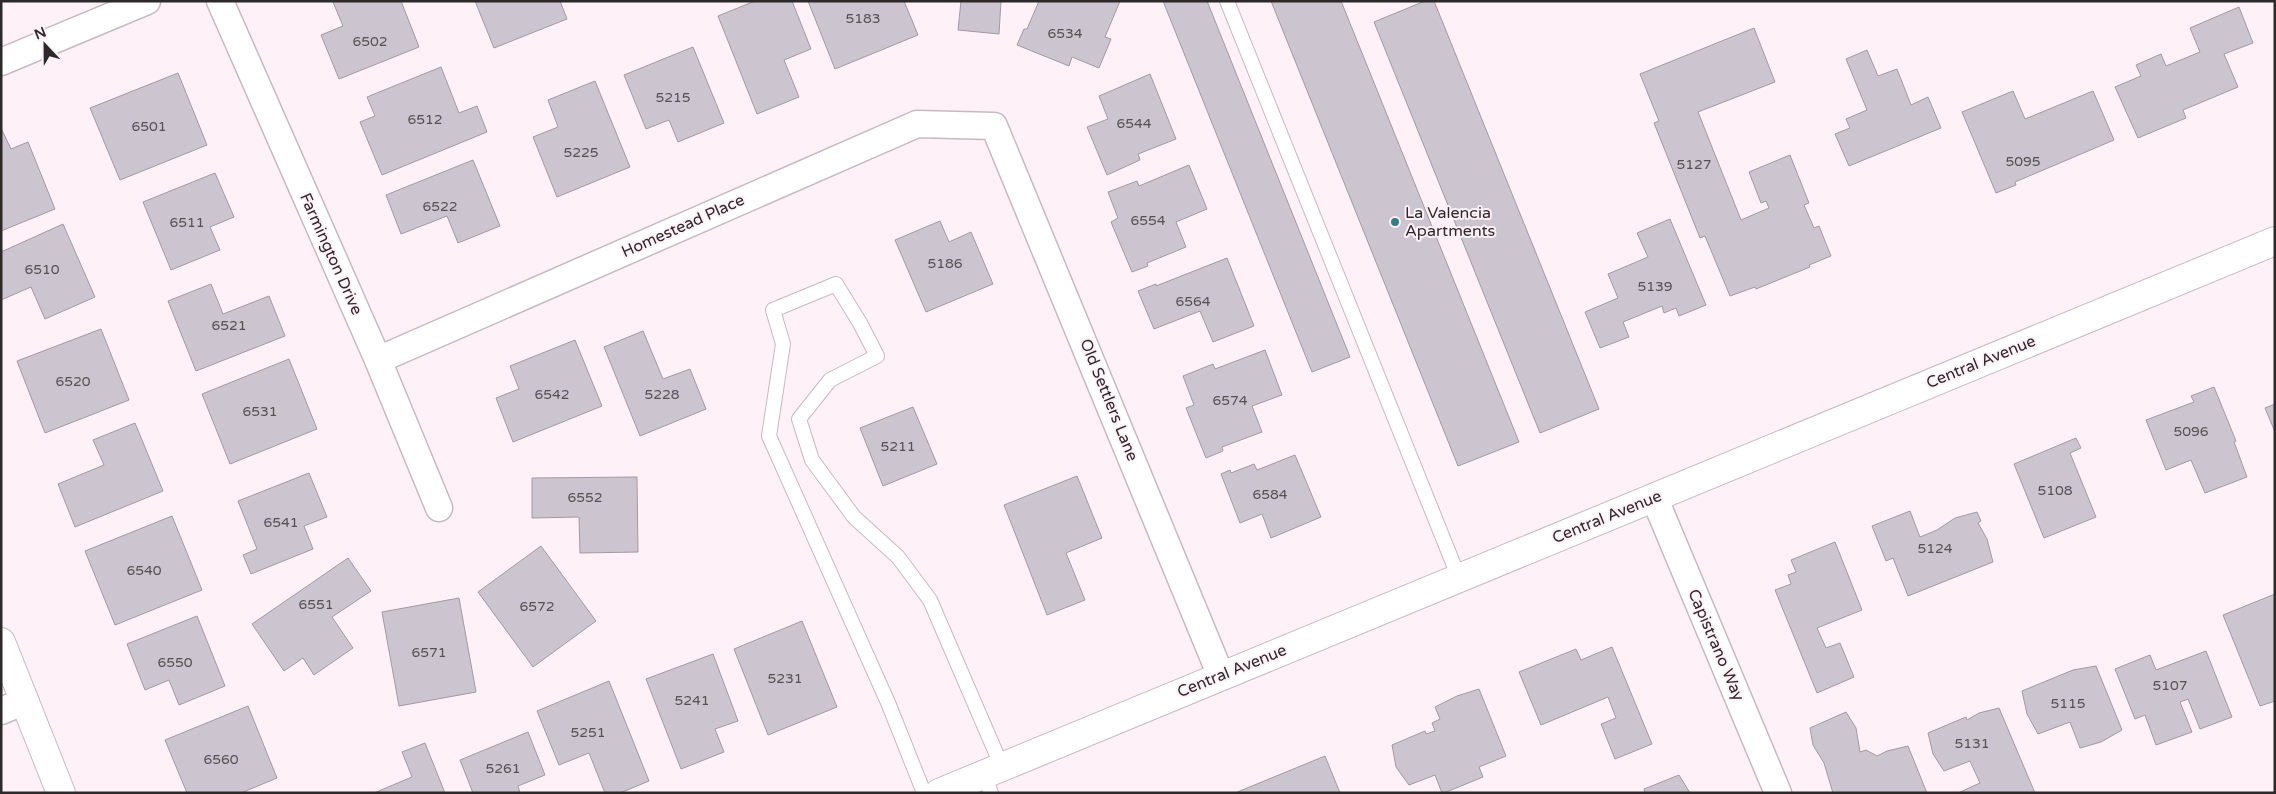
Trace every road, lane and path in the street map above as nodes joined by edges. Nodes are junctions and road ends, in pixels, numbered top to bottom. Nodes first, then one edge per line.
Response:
1 (147, 1) edge
2 (220, 1) edge
3 (1227, 1) edge
4 (1, 62) edge
5 (994, 126) joint
6 (2275, 241) edge
7 (378, 360) junction
8 (1654, 497) junction
9 (440, 508) dead end
10 (1459, 578) junction
11 (1, 642) edge
12 (1221, 676) junction
13 (13, 706) edge
14 (992, 778) edge
15 (61, 793) edge
16 (924, 793) edge
17 (939, 793) edge
18 (1778, 793) edge

1 - 4 street
2 - 7 street, Farmington Drive
3 - 10 lane
5 - 7 street, Homestead Place
5 - 12 street, Old Settlers Lane
6 - 8 main road, Central Avenue
7 - 9 street, Farmington Drive
8 - 10 main road, Central Avenue
8 - 18 street, Capistrano Way
10 - 12 main road, Central Avenue
11 - 13 main road
12 - 14 main road, Central Avenue
13 - 15 main road
14 - 16 lane
14 - 17 main road, Central Avenue

